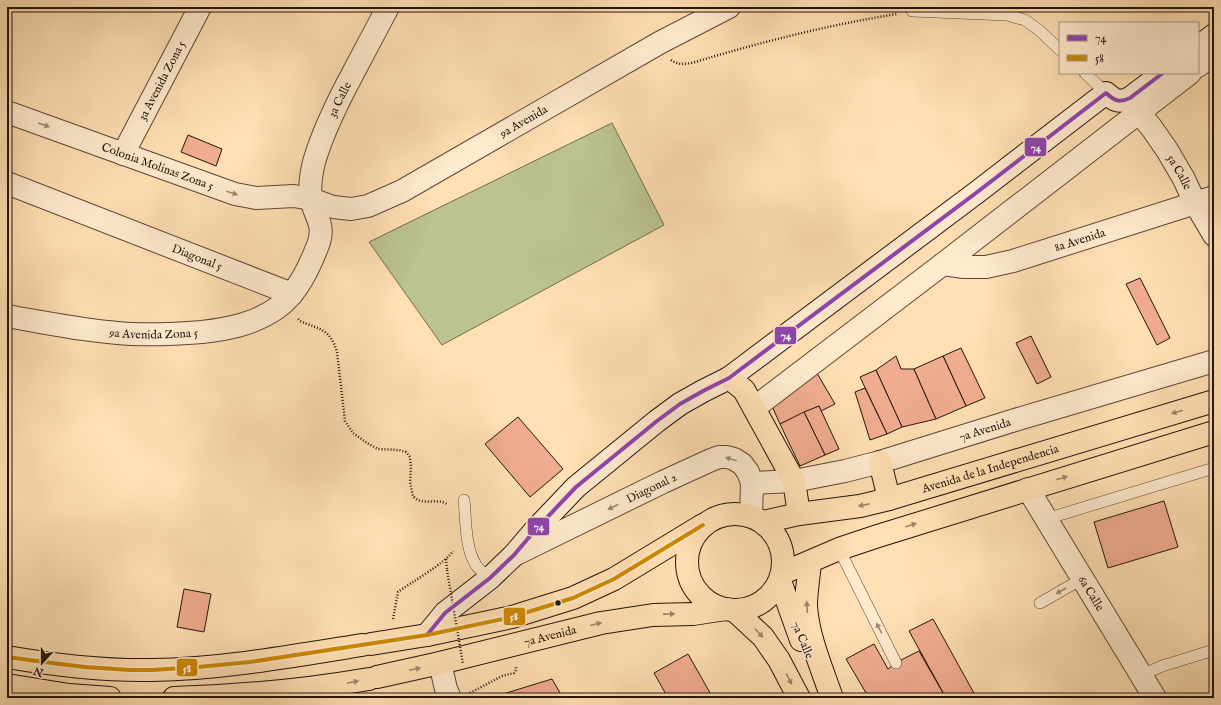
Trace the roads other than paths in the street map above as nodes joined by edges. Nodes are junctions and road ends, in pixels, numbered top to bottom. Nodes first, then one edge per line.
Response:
1 (200, 7) edge
2 (388, 7) edge
3 (723, 8) edge
4 (912, 11) road end
5 (1214, 35) edge
6 (1199, 46) edge
7 (1059, 49) edge
8 (1214, 54) edge
9 (1199, 65) edge
10 (1086, 74) edge
11 (1162, 74) edge
12 (1189, 74) edge
13 (1106, 93) junction
14 (7, 112) edge
15 (1139, 113) junction
16 (123, 154) junction
17 (7, 183) edge
18 (311, 199) junction
19 (1204, 200) edge
20 (1214, 235) edge
21 (943, 264) junction
22 (292, 294) junction
23 (7, 316) edge
24 (1214, 361) edge
25 (729, 378) junction
26 (1214, 401) edge
27 (754, 408) junction
28 (1214, 432) edge
29 (880, 462) junction
30 (1214, 468) edge
31 (794, 481) junction
32 (752, 482) junction
33 (1028, 489) junction
34 (889, 499) junction
35 (464, 500) dead end
36 (799, 514) junction
37 (757, 519) junction
38 (1046, 519) junction
39 (703, 525) junction
40 (839, 549) junction
41 (514, 555) junction
42 (810, 562) junction
43 (781, 577) junction
44 (490, 578) junction
45 (1082, 579) junction
46 (1040, 603) dead end
47 (730, 610) junction
48 (426, 636) junction
49 (1214, 650) edge
50 (7, 657) edge
51 (440, 663) junction
52 (896, 663) dead end
53 (1142, 675) junction
54 (7, 686) edge
55 (329, 686) junction
56 (459, 696) edge
57 (110, 698) edge
58 (174, 698) edge
59 (302, 698) edge
60 (799, 698) edge
61 (831, 698) edge
62 (1155, 698) edge

1 - 16 street, 3a Avenida Zona 5
2 - 18 street, 3a Calle
3 - 18 street, 9a Avenida
4 - 7 lane
5 - 6 street
8 - 9 street
10 - 13 lane
11 - 13 street
12 - 15 street
13 - 25 street, Diagonal 2
14 -> 16 street, Colonia Molinas Zona 5
15 - 19 street, 5a Calle
15 - 21 street
16 -> 18 street, Colonia Molinas Zona 5
17 - 22 street, Diagonal 5
18 - 22 street
19 - 20 street, 5a Calle
19 - 21 street, 8a Avenida
21 - 27 street
22 - 23 street, 9a Avenida Zona 5
24 - 29 street, 7a Avenida
25 - 27 main road
25 - 41 street, Diagonal 2
26 -> 34 main road, Avenida de la Independencia
27 - 31 main road
33 -> 28 main road
29 - 31 street, 7a Avenida
29 - 34 main road
30 - 38 lane
31 - 32 street, 7a Avenida
31 - 36 main road
32 - 37 street
32 -> 41 street, Diagonal 2
33 - 38 street, 6a Calle
40 -> 33 main road
34 -> 36 main road, Avenida de la Independencia
35 - 44 lane
36 - 37 main road, Avenida de la Independencia
37 - 39 main road
37 - 43 main road
38 - 45 street, 6a Calle
39 - 47 main road
39 - 48 main road
40 - 42 main road
52 -> 40 lane
41 - 44 street, Diagonal 2
42 - 43 main road
61 -> 42 main road
43 - 47 main road
43 - 61 main road, 7a Calle
44 - 48 street, Diagonal 2
45 -> 46 lane
45 - 53 street, 6a Calle
51 -> 47 main road, 7a Avenida
47 -> 60 main road
48 - 50 main road
49 - 53 lane
55 -> 51 main road, 7a Avenida
51 - 56 street
53 - 62 street, 6a Calle
54 - 57 main road
55 - 58 main road, 7a Avenida
55 - 59 street

